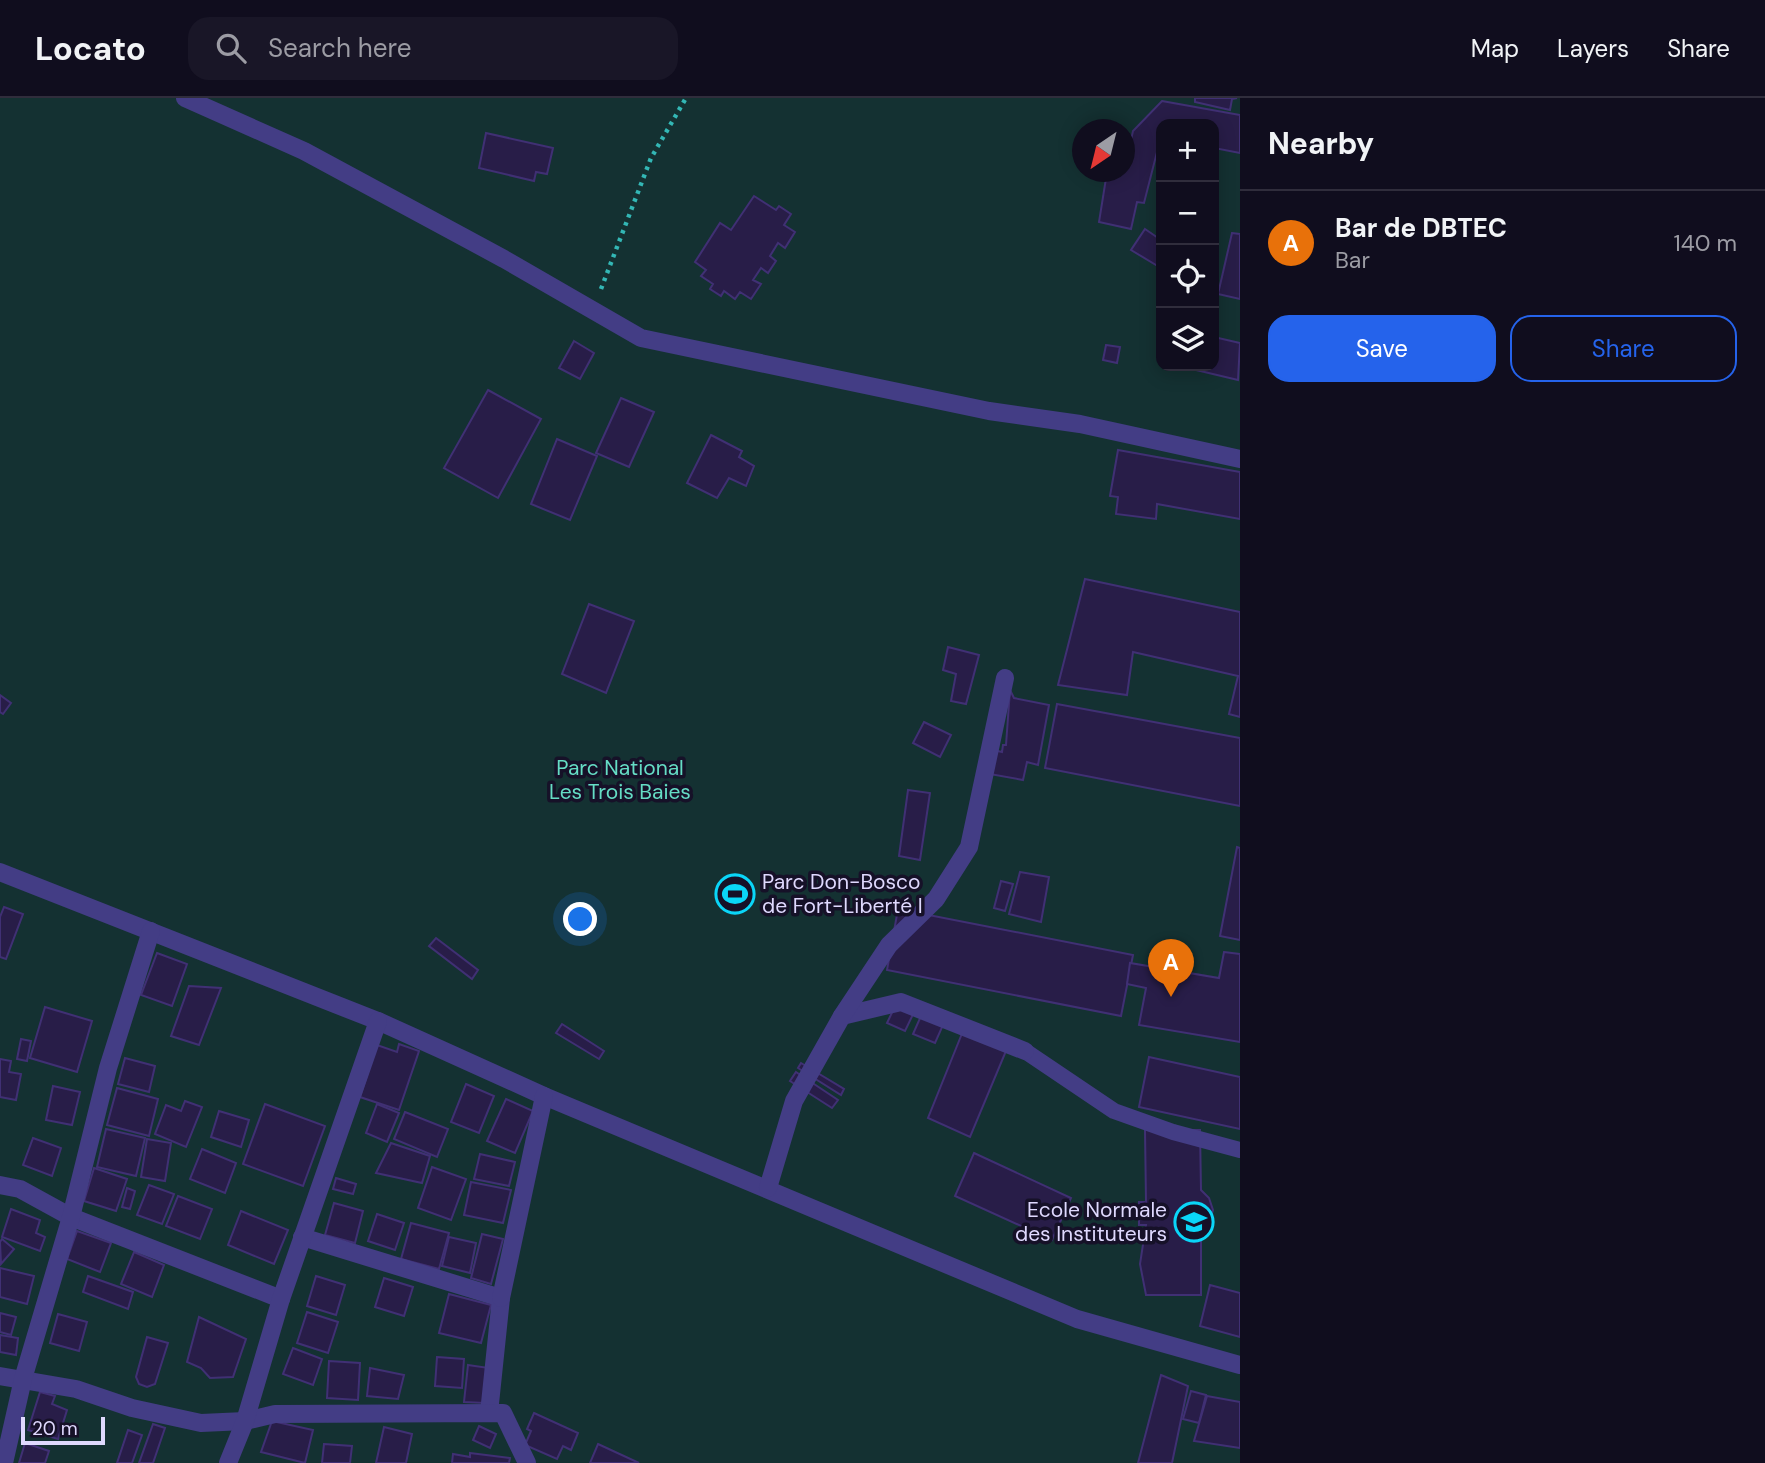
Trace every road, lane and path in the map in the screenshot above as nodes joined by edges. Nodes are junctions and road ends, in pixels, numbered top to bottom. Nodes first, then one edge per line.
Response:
1 (185, 98) edge
2 (686, 98) edge
3 (593, 310) junction
4 (1240, 459) edge
5 (1005, 678) dead end
6 (0, 872) edge
7 (151, 931) junction
8 (842, 1016) junction
9 (378, 1021) junction
10 (1025, 1051) joint
11 (544, 1096) junction
12 (1240, 1150) edge
13 (0, 1185) edge
14 (768, 1188) junction
15 (71, 1217) junction
16 (302, 1237) junction
17 (501, 1298) junction
18 (281, 1299) junction
19 (1240, 1365) edge
20 (0, 1376) edge
21 (23, 1379) junction
22 (489, 1413) junction
23 (245, 1421) junction
24 (4, 1463) edge
25 (228, 1463) edge
26 (527, 1463) edge

1 - 3 street
2 - 3 path
3 - 4 street
5 - 8 street
6 - 7 street
7 - 9 street
7 - 15 street
8 - 10 street
8 - 14 street
9 - 11 street
9 - 16 street
10 - 12 lane
11 - 14 street
11 - 17 street
13 - 15 street
14 - 19 street
15 - 18 street
15 - 21 street
16 - 17 street
16 - 18 street
17 - 22 street
18 - 23 street
20 - 21 street
21 - 23 street
21 - 24 street
22 - 23 street
22 - 26 street
23 - 25 street

